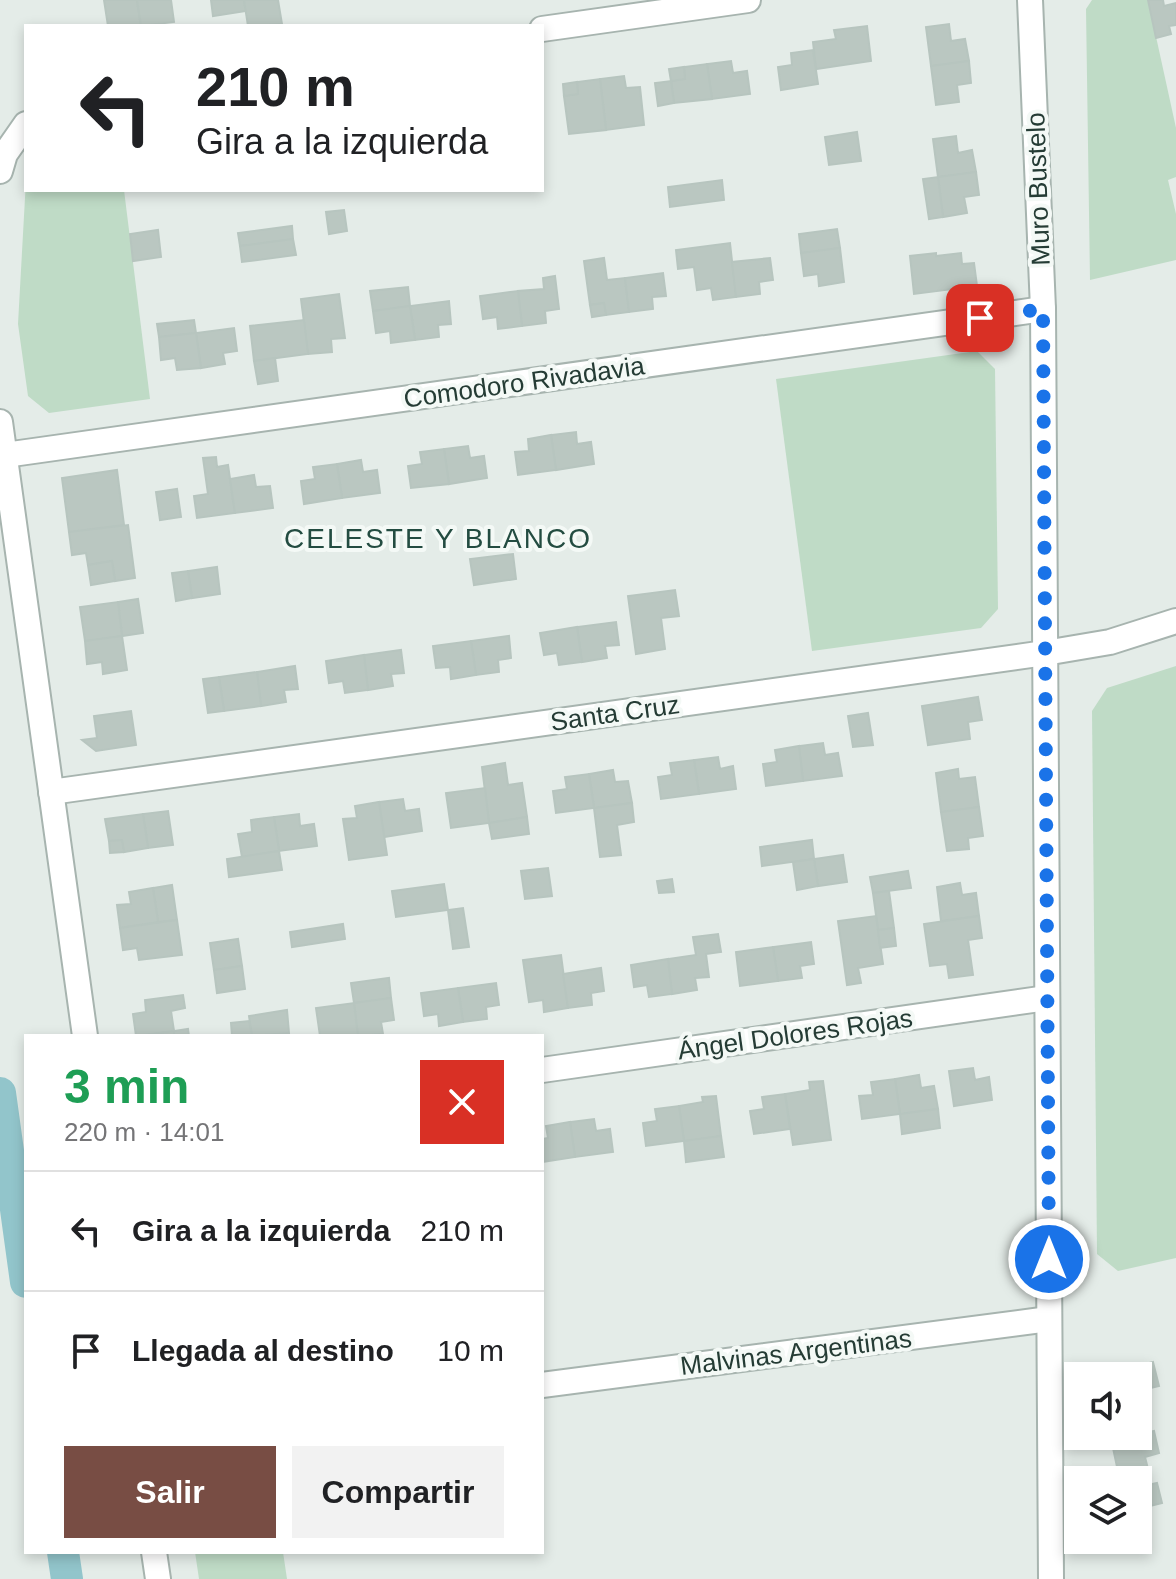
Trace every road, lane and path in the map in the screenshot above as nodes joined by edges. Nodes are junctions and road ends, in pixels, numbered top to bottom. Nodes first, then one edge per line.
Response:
1 (748, 0) edge
2 (1030, 0) edge
3 (544, 29) edge
4 (24, 127) edge
5 (0, 171) edge
6 (1043, 309) junction
7 (0, 422) edge
8 (5, 455) junction
9 (1176, 621) edge
10 (1045, 653) junction
11 (51, 792) junction
12 (1047, 998) junction
13 (85, 1034) edge
14 (544, 1070) edge
15 (1049, 1319) junction
16 (544, 1385) edge
17 (154, 1554) edge
18 (158, 1579) edge
19 (1051, 1579) edge

1 - 3 street
2 - 6 street, Muro Bustelo
4 - 5 street
6 - 8 street, Comodoro Rivadavia
6 - 10 street, Muro Bustelo
7 - 8 street
8 - 11 street
9 - 10 street, Santa Cruz
10 - 11 street, Santa Cruz
10 - 12 street, Muro Bustelo
11 - 13 street
12 - 14 street, Ángel Dolores Rojas
12 - 15 street, Muro Bustelo
15 - 16 street, Malvinas Argentinas
15 - 19 street, Muro Bustelo
17 - 18 street

